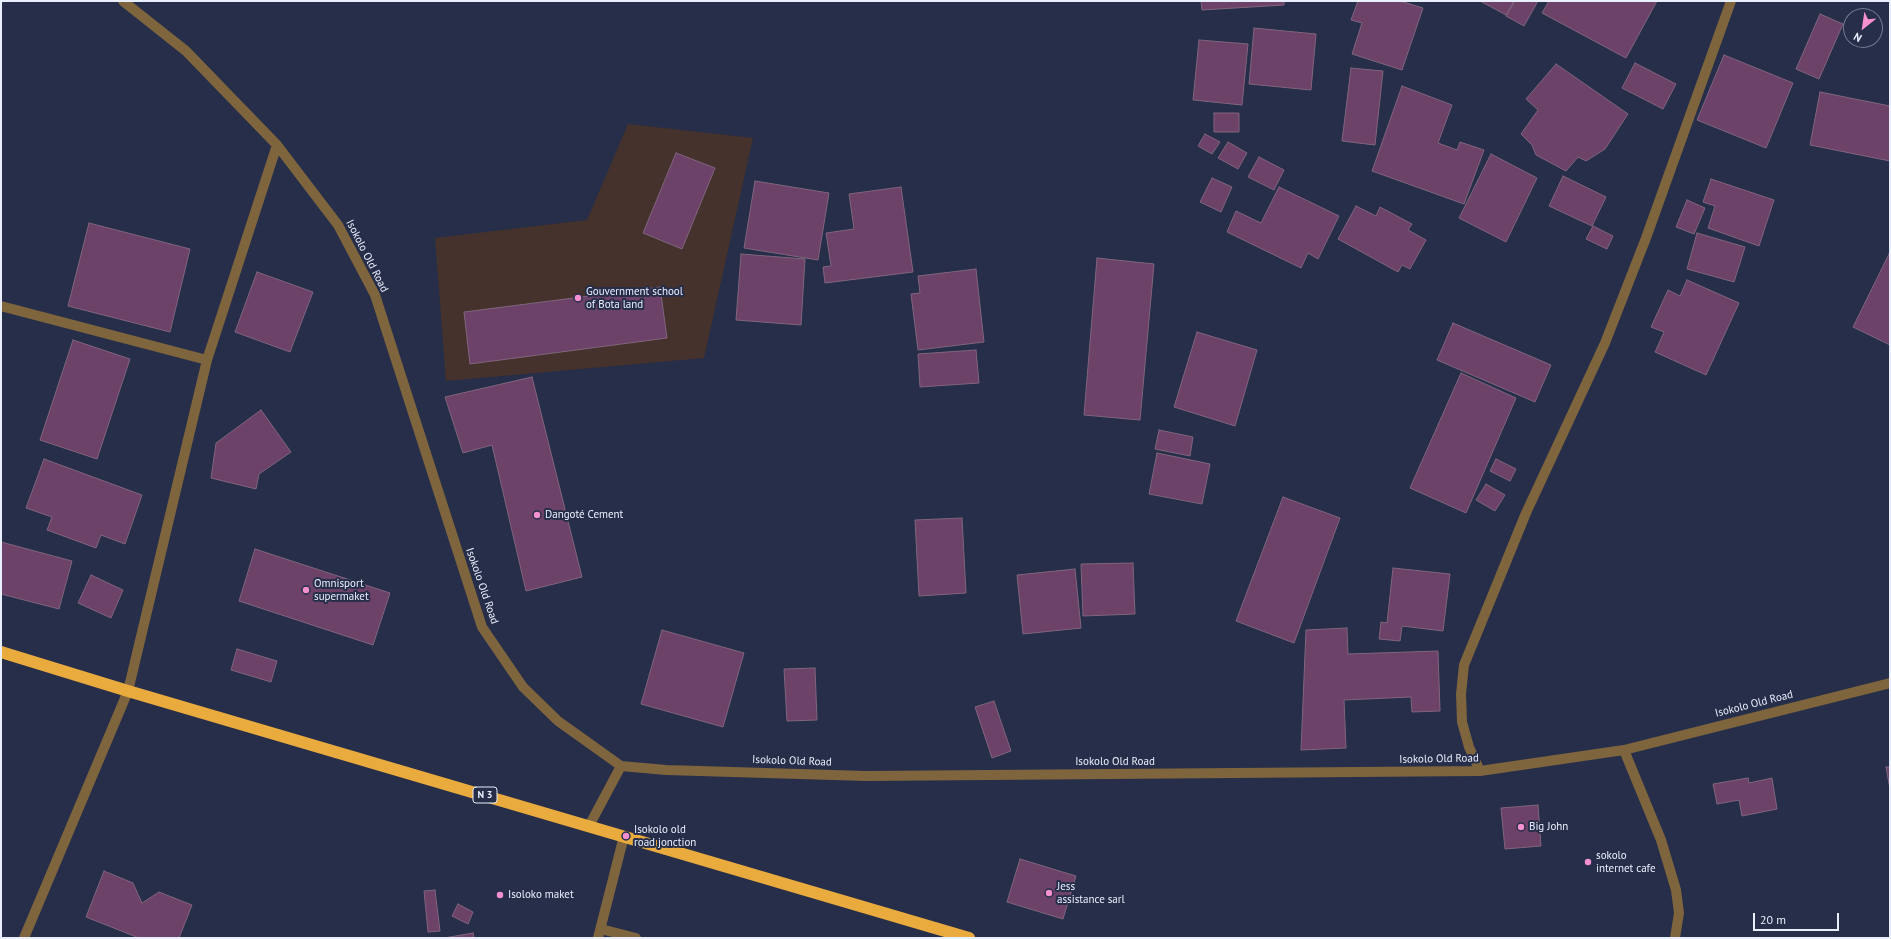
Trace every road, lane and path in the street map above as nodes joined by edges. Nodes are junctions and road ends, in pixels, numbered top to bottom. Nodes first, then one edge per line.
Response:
1 (123, 1) edge
2 (1731, 1) edge
3 (277, 144) junction
4 (1, 306) edge
5 (207, 360) junction
6 (1, 652) edge
7 (1890, 683) edge
8 (128, 691) junction
9 (1624, 750) junction
10 (621, 766) junction
11 (1480, 771) junction
12 (589, 826) junction
13 (624, 836) junction
14 (599, 933) edge
15 (24, 938) edge
16 (636, 938) edge
17 (969, 938) edge
18 (1675, 938) edge

1 - 3 street, Isokolo Old Road
2 - 11 street
3 - 5 street
3 - 10 street, Isokolo Old Road
4 - 5 street
5 - 8 street
6 - 8 highway, N 3
7 - 9 street, Isokolo Old Road
8 - 12 highway, N 3
8 - 15 street
9 - 11 street, Isokolo Old Road
9 - 18 street
10 - 11 street, Isokolo Old Road
10 - 12 street
12 - 13 highway, N 3
13 - 14 street
13 - 17 highway, N 3
14 - 16 street

